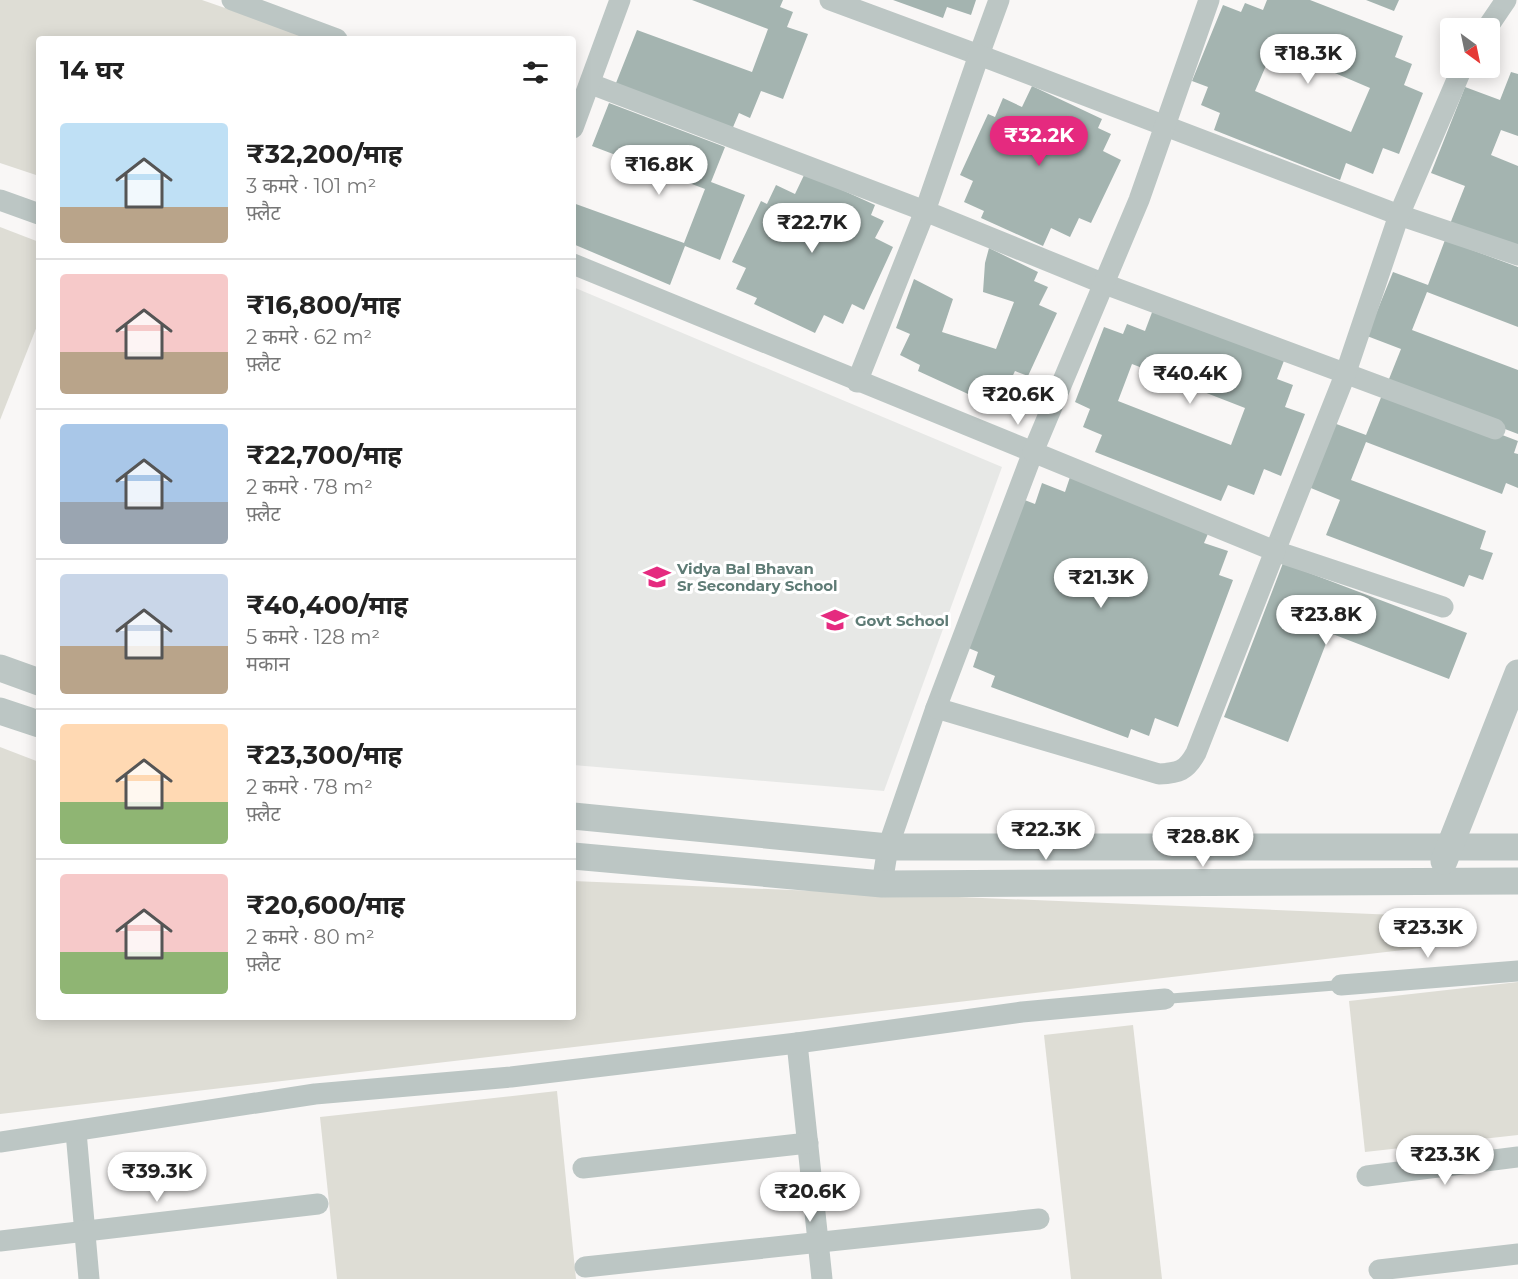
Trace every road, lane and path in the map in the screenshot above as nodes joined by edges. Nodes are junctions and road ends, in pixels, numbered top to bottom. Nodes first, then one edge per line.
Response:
1 (232, 0) edge
2 (620, 0) edge
3 (830, 0) edge
4 (999, 0) edge
5 (1209, 0) edge
6 (1506, 0) edge
7 (1494, 18) edge
8 (329, 36) edge
9 (979, 55) junction
10 (1458, 78) edge
11 (591, 84) junction
12 (576, 117) edge
13 (1165, 124) junction
14 (0, 200) edge
15 (925, 211) junction
16 (36, 213) edge
17 (1399, 215) junction
18 (1518, 255) edge
19 (576, 265) edge
20 (1102, 283) junction
21 (1345, 375) junction
22 (857, 382) junction
23 (1495, 429) dead end
24 (1033, 452) junction
25 (1275, 551) junction
26 (1443, 607) dead end
27 (0, 668) edge
28 (1518, 673) edge
29 (36, 681) edge
30 (936, 708) junction
31 (0, 711) edge
32 (36, 723) edge
33 (576, 816) edge
34 (888, 847) junction
35 (1450, 847) junction
36 (1518, 847) edge
37 (576, 856) edge
38 (1518, 881) edge
39 (1436, 882) junction
40 (882, 884) junction
41 (1518, 971) edge
42 (1341, 985) joint
43 (1165, 999) joint
44 (797, 1043) junction
45 (76, 1132) junction
46 (0, 1142) edge
47 (808, 1143) junction
48 (1518, 1157) edge
49 (584, 1168) dead end
50 (1367, 1176) dead end
51 (318, 1204) dead end
52 (1039, 1219) dead end
53 (84, 1232) junction
54 (0, 1241) edge
55 (818, 1242) junction
56 (1518, 1254) edge
57 (585, 1267) dead end
58 (1379, 1270) dead end
59 (89, 1279) edge
60 (822, 1279) edge

1 - 8 street
2 - 11 street
3 - 9 street
4 - 9 street
5 - 13 street
6 - 7 street
9 - 13 street
9 - 15 street
10 - 17 street
11 - 12 street
11 - 15 street
13 - 17 street
13 - 20 street
14 - 16 street
15 - 20 street
15 - 22 street
17 - 18 street
17 - 21 street
19 - 22 street
20 - 21 street
20 - 24 street
21 - 23 street
21 - 25 street
22 - 24 street
24 - 25 street
24 - 30 street
25 - 26 street
25 - 30 street
27 - 29 street
28 - 35 street
30 - 34 street
31 - 32 street
33 - 34 street
34 - 35 street
34 - 40 street
35 - 36 street
35 - 39 street
37 - 40 street
38 - 39 street
39 - 40 street
41 - 42 street
42 - 43 lane
43 - 44 street
44 - 45 street
44 - 47 street
45 - 46 street
45 - 53 street
47 - 49 street
47 - 55 street
48 - 50 street
51 - 53 street
52 - 55 street
53 - 54 street
53 - 59 street
55 - 57 street
55 - 60 street
56 - 58 street

